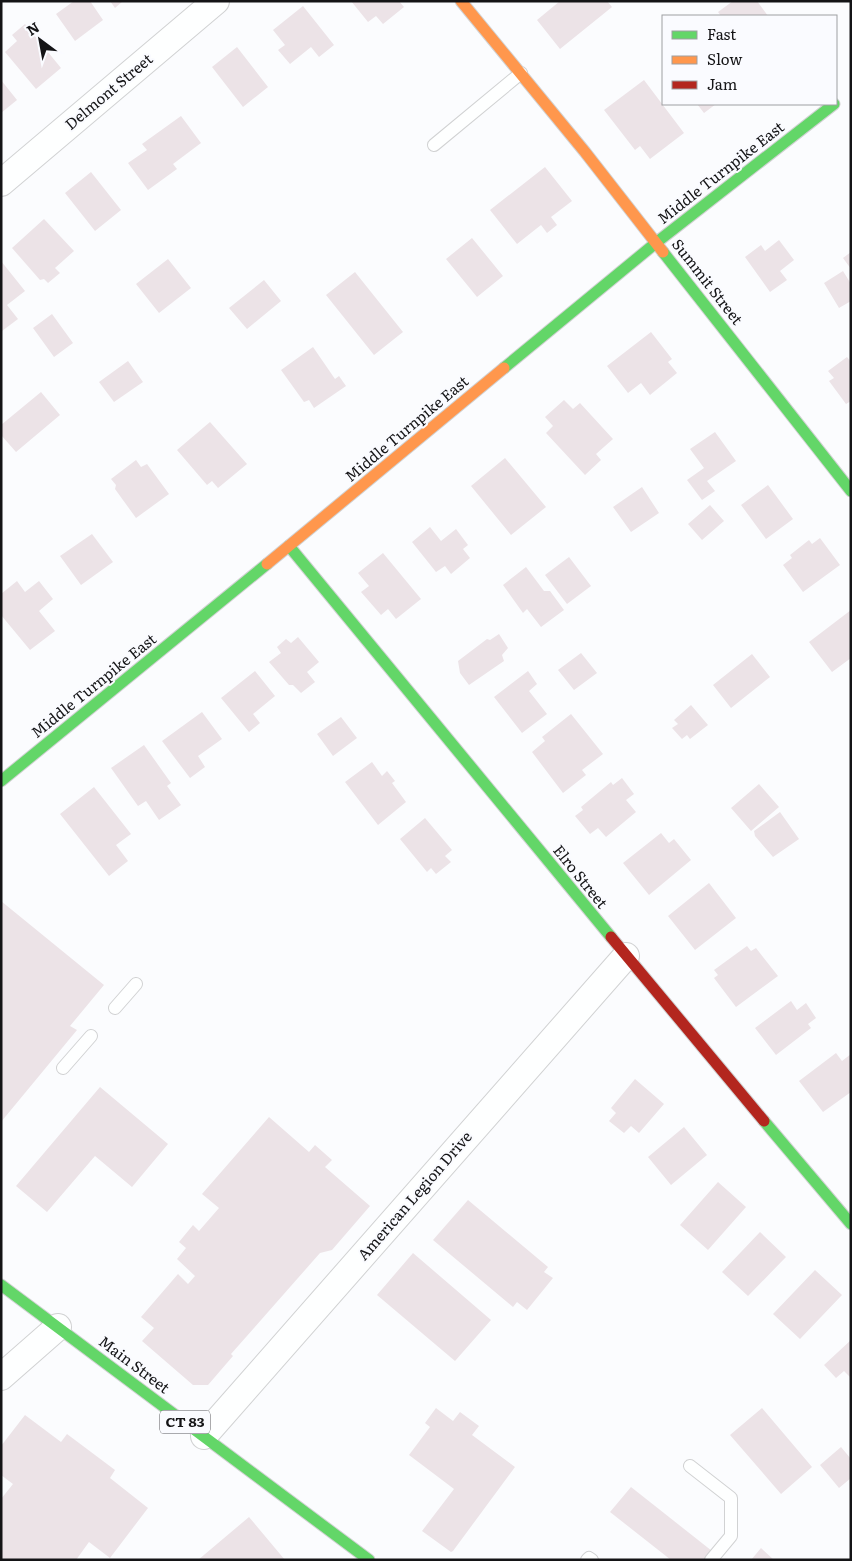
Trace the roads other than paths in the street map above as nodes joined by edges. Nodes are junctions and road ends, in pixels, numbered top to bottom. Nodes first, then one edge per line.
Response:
1 (216, 1) edge
2 (461, 1) edge
3 (521, 73) junction
4 (833, 105) edge
5 (434, 145) dead end
6 (1, 183) edge
7 (657, 242) junction
8 (851, 491) edge
9 (289, 546) junction
10 (1, 781) edge
11 (626, 956) junction
12 (136, 984) dead end
13 (114, 1008) dead end
14 (91, 1036) dead end
15 (63, 1068) dead end
16 (851, 1224) edge
17 (1, 1285) edge
18 (58, 1327) junction
19 (1, 1376) edge
20 (204, 1436) junction
21 (690, 1466) dead end
22 (369, 1560) edge
23 (587, 1560) edge
24 (592, 1560) edge
25 (711, 1560) edge

1 - 6 street, Delmont Street
2 - 3 main road, Summit Street
3 - 5 lane
3 - 7 main road, Summit Street
4 - 7 main road, Middle Turnpike East
7 - 8 main road, Summit Street
7 - 9 main road, Middle Turnpike East
9 - 10 main road, Middle Turnpike East
9 - 11 main road, Elro Street
11 - 16 main road, Elro Street
11 - 20 street, American Legion Drive
12 - 13 lane
14 - 15 lane
17 - 18 main road, Main Street / CT 83
18 - 19 street
18 - 20 main road, Main Street / CT 83
20 - 22 main road, Main Street / CT 83
21 - 25 lane
23 - 24 lane

